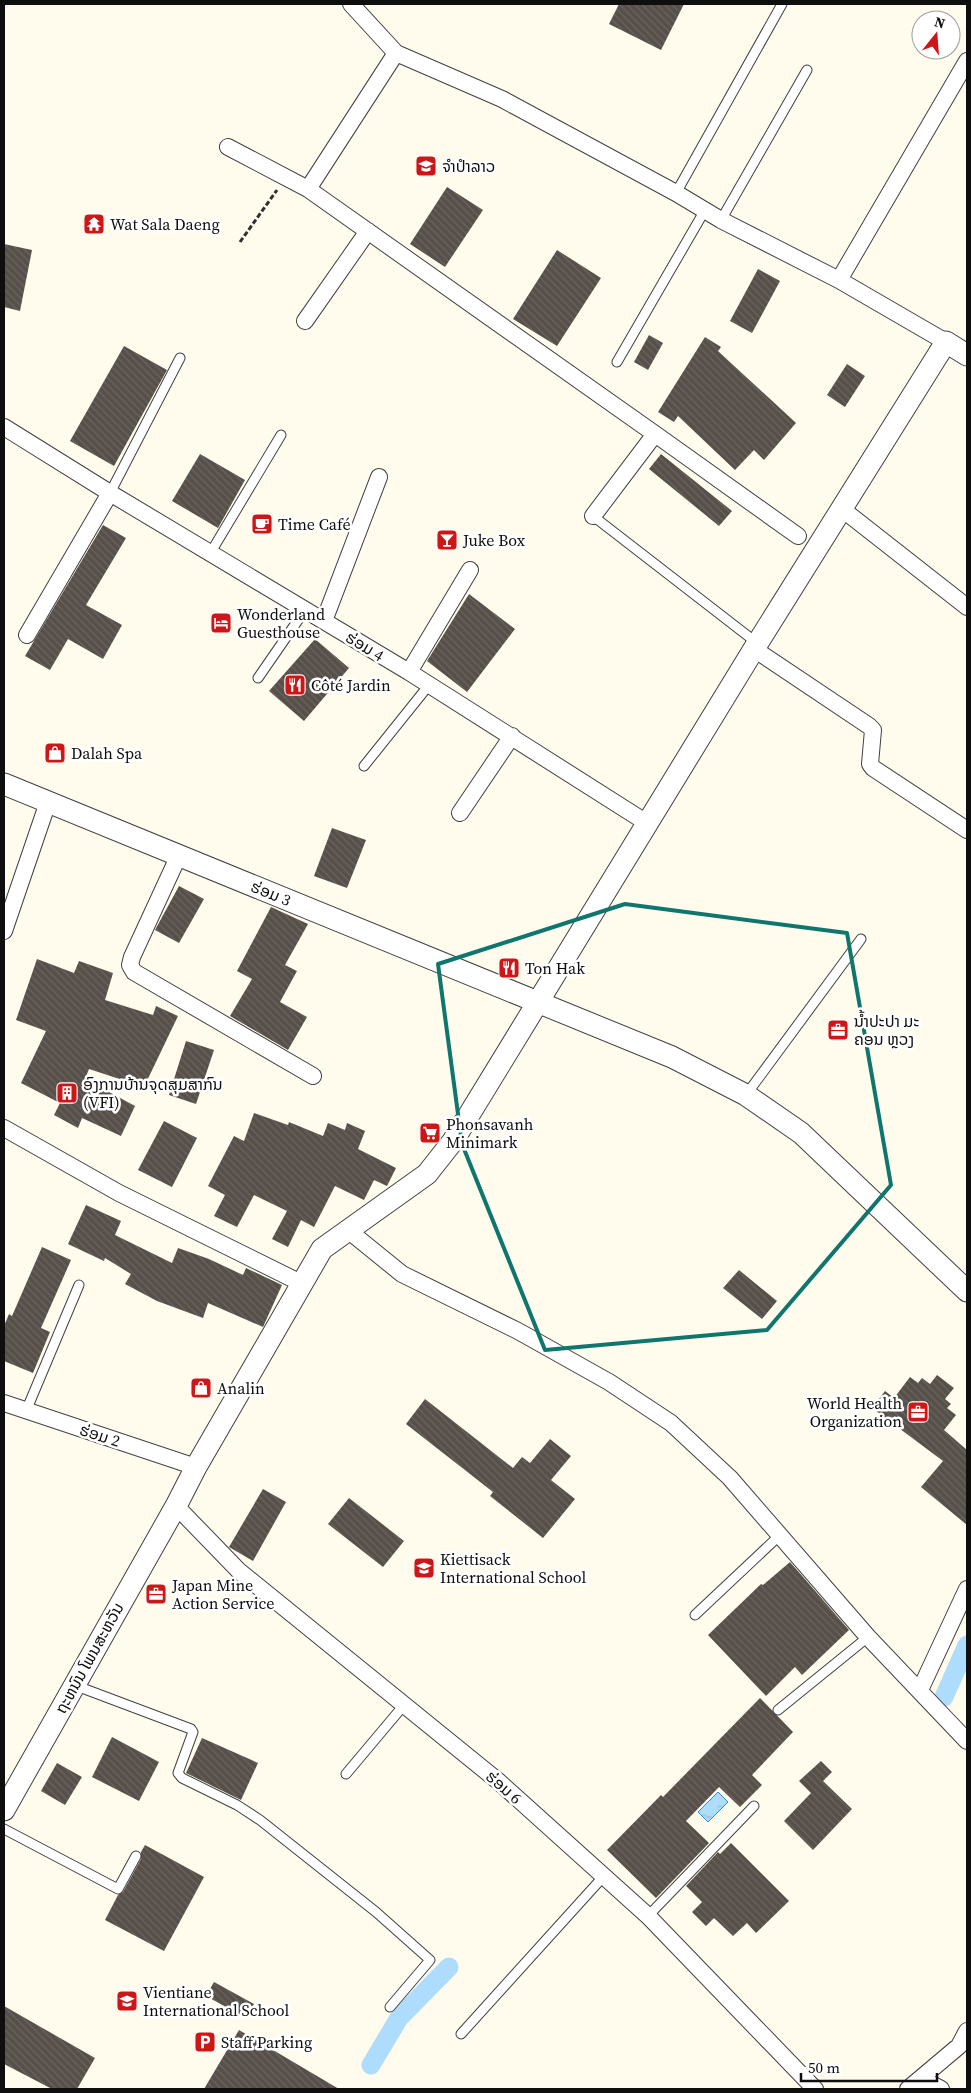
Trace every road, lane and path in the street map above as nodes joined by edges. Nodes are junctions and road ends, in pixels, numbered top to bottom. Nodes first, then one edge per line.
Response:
1 (351, 4) edge
2 (782, 4) edge
3 (396, 53) junction
4 (967, 61) edge
5 (808, 70) dead end
6 (228, 147) dead end
7 (285, 177) junction
8 (308, 188) junction
9 (676, 193) junction
10 (705, 210) junction
11 (721, 220) junction
12 (368, 231) junction
13 (240, 242) dead end
14 (839, 280) junction
15 (305, 321) dead end
16 (946, 342) junction
17 (967, 355) edge
18 (180, 358) dead end
19 (617, 362) dead end
20 (4, 427) edge
21 (655, 434) junction
22 (281, 435) dead end
23 (379, 477) dead end
24 (110, 493) junction
25 (842, 509) junction
26 (593, 516) joint
27 (798, 536) dead end
28 (211, 552) junction
29 (470, 570) dead end
30 (967, 606) edge
31 (305, 610) junction
32 (324, 621) junction
33 (27, 635) dead end
34 (756, 646) junction
35 (409, 672) junction
36 (258, 678) dead end
37 (429, 685) junction
38 (512, 736) junction
39 (364, 766) dead end
40 (4, 784) edge
41 (48, 802) junction
42 (460, 813) dead end
43 (647, 823) junction
44 (967, 830) edge
45 (179, 855) junction
46 (4, 931) edge
47 (861, 940) dead end
48 (537, 1002) junction
49 (313, 1076) dead end
50 (746, 1095) junction
51 (4, 1128) edge
52 (349, 1230) junction
53 (301, 1283) junction
54 (79, 1285) dead end
55 (967, 1291) edge
56 (4, 1403) edge
57 (26, 1411) junction
58 (196, 1466) junction
59 (176, 1506) junction
60 (780, 1535) junction
61 (967, 1588) edge
62 (695, 1615) dead end
63 (868, 1637) junction
64 (74, 1685) junction
65 (920, 1690) junction
66 (404, 1705) junction
67 (778, 1710) dead end
68 (967, 1741) edge
69 (346, 1774) dead end
70 (754, 1806) dead end
71 (4, 1810) edge
72 (4, 1829) edge
73 (136, 1856) dead end
74 (603, 1876) junction
75 (648, 1916) junction
76 (390, 2007) dead end
77 (967, 2031) edge
78 (461, 2034) dead end
79 (922, 2079) junction
80 (815, 2089) edge
81 (908, 2089) edge
82 (941, 2089) edge

1 - 3 street
2 - 9 lane
3 - 8 street
3 - 9 street
4 - 14 street
5 - 11 lane
6 - 7 street
7 - 8 street
7 - 13 path
8 - 12 street
9 - 10 street
10 - 11 street
10 - 19 lane
11 - 14 street
12 - 15 street
12 - 21 street
14 - 16 street
16 - 17 street
16 - 25 street, ຖະຫນົນ ໂພນສະຫວັນ
18 - 24 lane
20 - 24 street, ຮ່ອມ 4
21 - 26 street
21 - 27 street
22 - 28 lane
23 - 32 street
24 - 28 street, ຮ່ອມ 4
24 - 33 street
25 - 30 street
25 - 34 street, ຖະຫນົນ ໂພນສະຫວັນ
26 - 34 lane
28 - 31 street, ຮ່ອມ 4
29 - 35 street
31 - 32 street, ຮ່ອມ 4
31 - 36 lane
32 - 35 street, ຮ່ອມ 4
34 - 43 street, ຖະຫນົນ ໂພນສະຫວັນ
34 - 44 street
35 - 37 street, ຮ່ອມ 4
37 - 38 street, ຮ່ອມ 4
37 - 39 lane
38 - 42 street
38 - 43 street, ຮ່ອມ 4
40 - 41 street, ຮ່ອມ 3
41 - 45 street, ຮ່ອມ 3
41 - 46 street
43 - 48 street, ຖະຫນົນ ໂພນສະຫວັນ
45 - 48 street, ຮ່ອມ 3
45 - 49 street
47 - 50 lane
48 - 50 street, ຮ່ອມ 3
48 - 52 street, ຖະຫນົນ ໂພນສະຫວັນ
50 - 55 street, ຮ່ອມ 3
51 - 53 street
52 - 53 street, ຖະຫນົນ ໂພນສະຫວັນ
52 - 60 street
53 - 58 street, ຖະຫນົນ ໂພນສະຫວັນ
54 - 57 lane
56 - 57 street, ຮ່ອມ 2
57 - 58 street, ຮ່ອມ 2
58 - 59 street, ຖະຫນົນ ໂພນສະຫວັນ
59 - 64 street, ຖະຫນົນ ໂພນສະຫວັນ
59 - 66 street, ຮ່ອມ 6
60 - 62 lane
60 - 63 street
61 - 65 street
63 - 65 street
63 - 67 lane
64 - 71 street, ຖະຫນົນ ໂພນສະຫວັນ
64 - 76 lane
65 - 68 street
66 - 69 lane
66 - 74 street, ຮ່ອມ 6
70 - 75 lane
72 - 73 lane
74 - 75 street, ຮ່ອມ 6
74 - 78 lane
75 - 80 street, ຮ່ອມ 6
77 - 79 street
79 - 81 street
79 - 82 street

